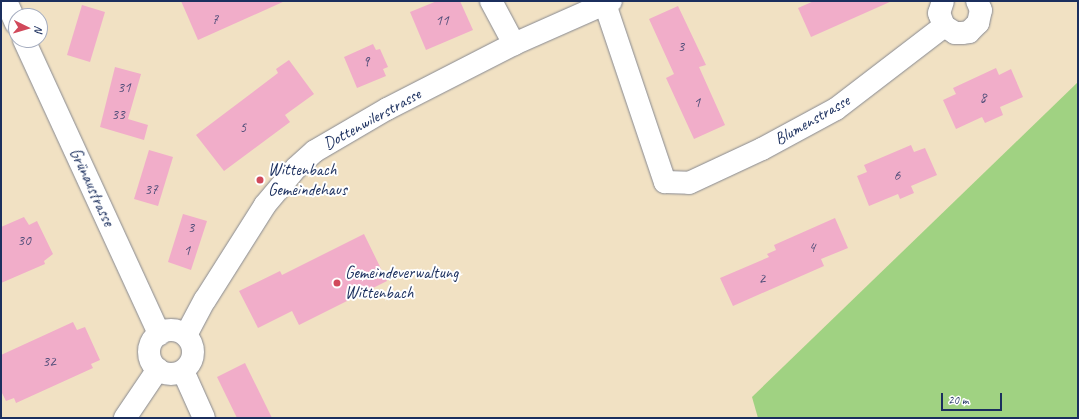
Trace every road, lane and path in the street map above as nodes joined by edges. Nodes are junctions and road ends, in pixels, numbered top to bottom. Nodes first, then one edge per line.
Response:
1 (492, 1) edge
2 (943, 1) edge
3 (977, 1) edge
4 (608, 3) edge
5 (944, 26) junction
6 (514, 44) junction
7 (28, 48) edge
8 (159, 334) junction
9 (186, 335) junction
10 (158, 369) junction
11 (183, 371) junction
12 (125, 418) edge
13 (204, 418) edge

1 - 6 street
2 - 5 street
3 - 5 street
4 - 5 street, Blumenstrasse
4 - 6 street, Dottenwilerstrasse
6 - 9 street, Dottenwilerstrasse
7 - 8 street, Grünaustrasse
8 - 9 street
8 - 10 street
9 - 11 street
10 - 11 street
10 - 12 street
11 - 13 street

